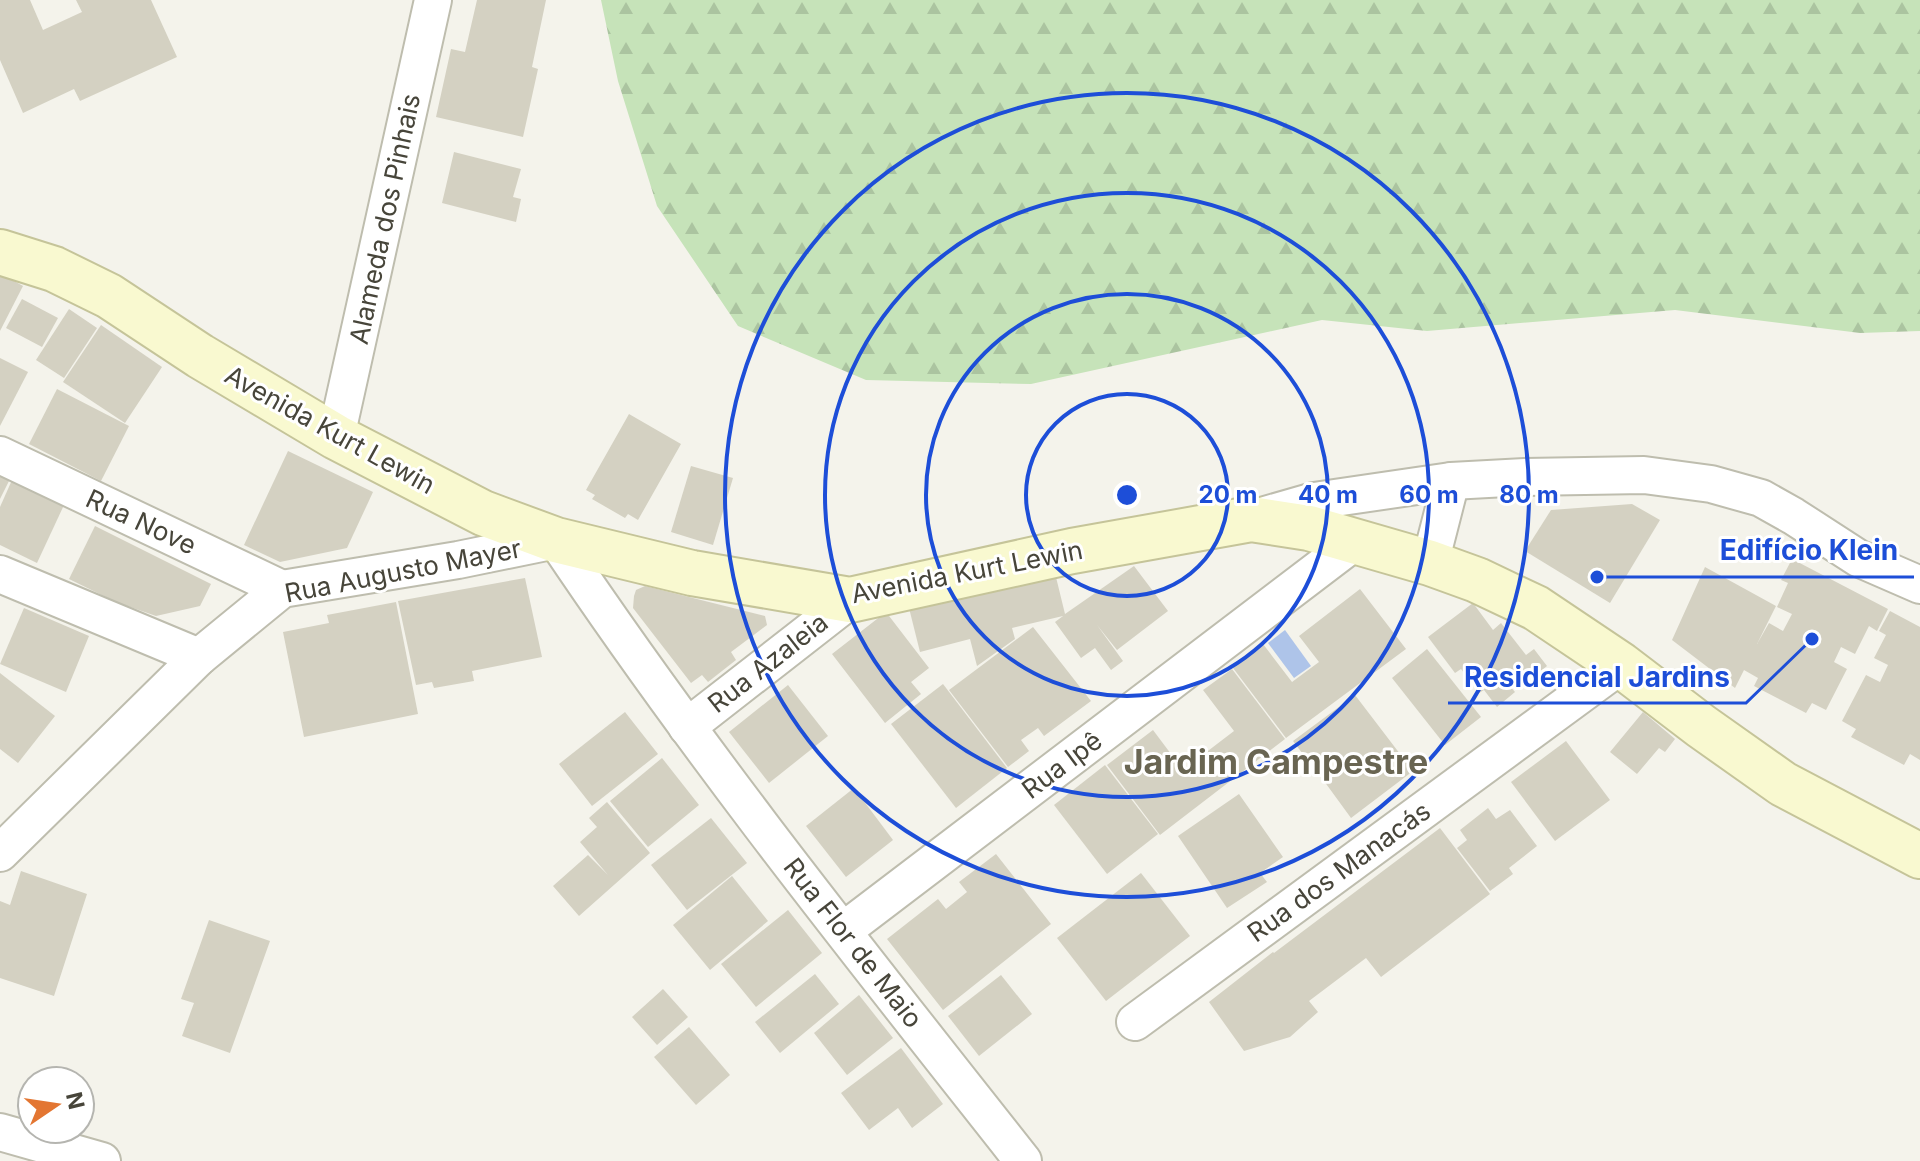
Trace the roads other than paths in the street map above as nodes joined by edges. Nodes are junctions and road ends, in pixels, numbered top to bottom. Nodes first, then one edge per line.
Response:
1 (433, 0) edge
2 (0, 252) edge
3 (336, 437) junction
4 (0, 455) edge
5 (1451, 481) junction
6 (1251, 519) junction
7 (556, 540) junction
8 (1357, 540) junction
9 (1430, 563) junction
10 (0, 574) edge
11 (1920, 585) edge
12 (282, 589) junction
13 (850, 600) junction
14 (199, 657) junction
15 (1621, 665) junction
16 (687, 727) junction
17 (0, 853) edge
18 (1920, 856) edge
19 (843, 931) junction
20 (1135, 1022) dead end
21 (0, 1132) edge
22 (1020, 1160) edge
23 (102, 1161) edge

1 - 3 street, Alameda dos Pinhais
2 - 3 main road, Avenida Kurt Lewin
3 - 7 main road, Avenida Kurt Lewin
4 - 12 street, Rua Nove
5 - 6 street
5 - 9 street
5 - 11 street
6 - 8 main road, Avenida Kurt Lewin
6 - 13 main road, Avenida Kurt Lewin
7 - 12 street, Rua Augusto Mayer
7 - 13 main road, Avenida Kurt Lewin
7 - 16 street, Rua Flor de Maio
8 - 9 main road, Avenida Kurt Lewin
8 - 19 street, Rua Ipê
9 - 15 main road, Avenida Kurt Lewin
10 - 14 street
12 - 14 street, Rua Augusto Mayer
13 - 16 street, Rua Azaleia
14 - 17 street, Rua Augusto Mayer
15 - 18 main road, Avenida Kurt Lewin
15 - 20 street, Rua dos Manacás
16 - 19 street, Rua Flor de Maio
19 - 22 street, Rua Flor de Maio
21 - 23 street

